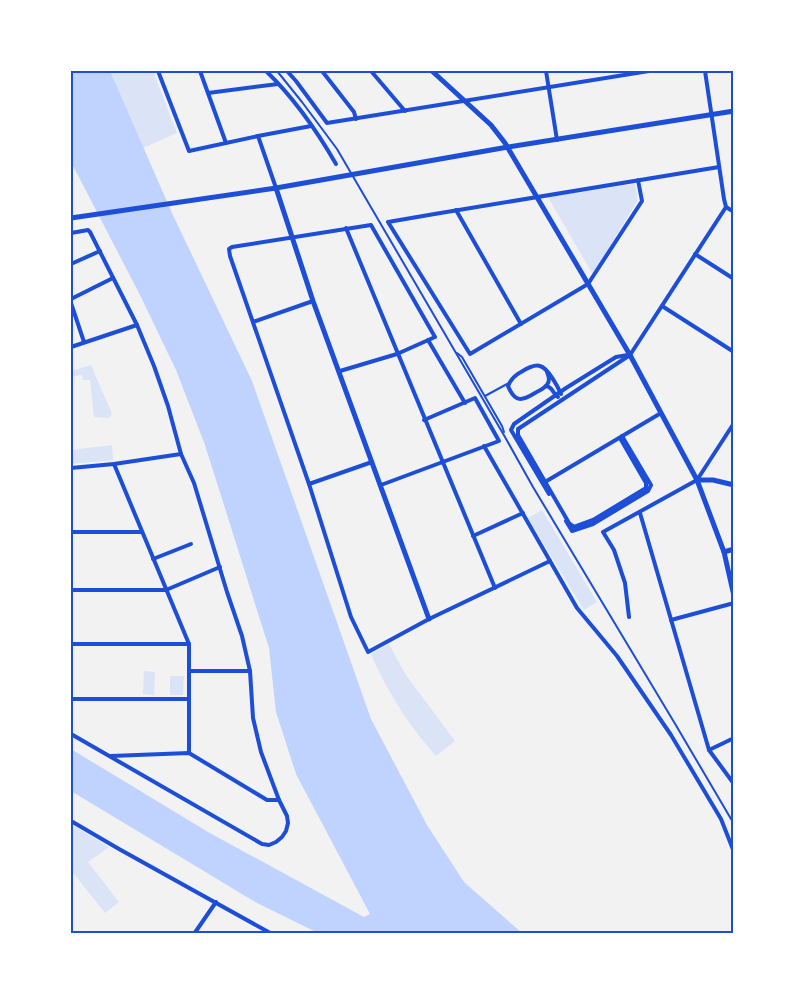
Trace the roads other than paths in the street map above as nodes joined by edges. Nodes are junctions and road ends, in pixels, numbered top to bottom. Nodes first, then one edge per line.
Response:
1 (158, 71) edge
2 (200, 71) edge
3 (266, 71) edge
4 (277, 71) edge
5 (287, 71) edge
6 (322, 71) edge
7 (371, 71) edge
8 (432, 71) edge
9 (546, 71) edge
10 (649, 71) edge
11 (705, 71) edge
12 (278, 84) junction
13 (549, 88) junction
14 (208, 93) junction
15 (466, 102) junction
16 (405, 111) junction
17 (734, 111) edge
18 (711, 116) junction
19 (356, 119) junction
20 (312, 126) junction
21 (258, 136) junction
22 (557, 140) junction
23 (226, 143) junction
24 (508, 148) junction
25 (336, 164) dead end
26 (719, 167) junction
27 (352, 175) junction
28 (638, 180) junction
29 (276, 188) junction
30 (537, 196) junction
31 (726, 207) junction
32 (456, 210) junction
33 (734, 212) edge
34 (71, 218) edge
35 (346, 228) junction
36 (71, 233) edge
37 (292, 238) junction
38 (100, 250) junction
39 (696, 254) junction
40 (71, 264) edge
41 (113, 278) junction
42 (734, 279) edge
43 (588, 284) junction
44 (71, 301) edge
45 (314, 301) junction
46 (662, 306) junction
47 (253, 322) junction
48 (521, 324) junction
49 (138, 325) junction
50 (428, 340) junction
51 (84, 342) junction
52 (71, 347) edge
53 (734, 352) edge
54 (397, 354) junction
55 (630, 354) junction
56 (340, 371) junction
57 (547, 372) junction
58 (510, 381) junction
59 (502, 386) junction
60 (546, 386) junction
61 (510, 389) junction
62 (560, 392) junction
63 (556, 396) junction
64 (484, 397) junction
65 (562, 399) junction
66 (465, 402) junction
67 (661, 413) junction
68 (424, 420) junction
69 (734, 423) edge
70 (621, 437) junction
71 (484, 446) junction
72 (181, 454) junction
73 (372, 462) junction
74 (442, 462) junction
75 (114, 464) junction
76 (71, 468) edge
77 (697, 480) junction
78 (544, 482) junction
79 (309, 484) junction
80 (381, 485) junction
81 (734, 485) edge
82 (522, 513) junction
83 (640, 513) junction
84 (71, 532) edge
85 (142, 532) junction
86 (473, 536) junction
87 (191, 544) dead end
88 (734, 549) edge
89 (724, 552) junction
90 (153, 559) junction
91 (550, 562) junction
92 (220, 567) junction
93 (495, 588) junction
94 (71, 590) edge
95 (166, 590) junction
96 (734, 596) edge
97 (734, 603) edge
98 (629, 617) dead end
99 (429, 619) junction
100 (672, 620) junction
101 (71, 644) edge
102 (189, 644) junction
103 (189, 671) junction
104 (250, 671) junction
105 (71, 699) edge
106 (188, 699) junction
107 (71, 734) edge
108 (734, 738) edge
109 (709, 750) junction
110 (189, 753) junction
111 (111, 756) junction
112 (734, 784) edge
113 (279, 800) junction
114 (71, 821) edge
115 (734, 824) edge
116 (734, 852) edge
117 (216, 902) junction
118 (194, 934) edge
119 (272, 934) edge

1 - 23 street
2 - 14 street
3 - 12 street
4 - 27 lane
5 - 19 street
6 - 19 street
7 - 16 street
8 - 15 street
9 - 13 street
10 - 13 street
11 - 18 street
12 - 14 street
12 - 20 street
13 - 15 street
13 - 22 street
14 - 23 street
15 - 16 street
15 - 24 street
16 - 19 street
17 - 18 street
18 - 22 street
18 - 26 street
20 - 21 street
20 - 25 street
21 - 23 street
21 - 29 street
22 - 24 street
24 - 27 street
24 - 30 street
26 - 28 street
26 - 31 street
27 - 29 street
27 - 64 lane
28 - 30 street
28 - 43 street
29 - 34 street
29 - 37 street
30 - 32 street
30 - 43 street
31 - 33 street
31 - 39 street
32 - 48 street
32 - 48 street
35 - 37 street
35 - 50 street
35 - 54 street
36 - 38 street
37 - 45 street
37 - 47 street
38 - 40 street
38 - 41 street
39 - 42 street
39 - 46 street
41 - 44 street
41 - 49 street
43 - 48 street
43 - 55 street
44 - 51 street
45 - 47 street
45 - 56 street
46 - 53 street
46 - 55 street
47 - 79 street
49 - 51 street
49 - 72 street
50 - 54 street
50 - 66 street
51 - 52 street
54 - 56 street
54 - 68 street
55 - 62 street
55 - 65 street
55 - 67 street
56 - 73 street
57 - 58 street
57 - 60 street
57 - 62 street
58 - 59 lane
58 - 61 street
59 - 61 lane
59 - 64 lane
60 - 61 street
60 - 63 street
62 - 63 street
62 - 65 street
63 - 65 street
63 - 78 street
64 - 115 lane
65 - 78 street
66 - 68 street
66 - 71 street
67 - 70 street
67 - 77 street
68 - 74 street
69 - 77 street
70 - 78 street
70 - 78 street
71 - 74 street
71 - 82 street
72 - 75 street
72 - 92 street
73 - 79 street
73 - 80 street
74 - 80 street
74 - 86 street
75 - 76 street
75 - 85 street
77 - 81 street
77 - 83 street
77 - 89 street
79 - 99 street
80 - 99 street
82 - 86 street
82 - 91 street
83 - 98 street
83 - 100 street
84 - 85 street
85 - 90 street
86 - 93 street
87 - 90 street
88 - 89 street
89 - 96 street
90 - 95 street
91 - 93 street
91 - 116 street
92 - 95 street
92 - 104 street
93 - 99 street
94 - 95 street
95 - 102 street
97 - 100 street
100 - 109 street
101 - 102 street
102 - 103 street
103 - 104 street
103 - 106 street
104 - 113 street
105 - 106 street
106 - 110 street
107 - 111 street
108 - 109 street
109 - 112 street
110 - 111 street
110 - 113 street
111 - 113 street
114 - 117 street
117 - 118 street
117 - 119 street

